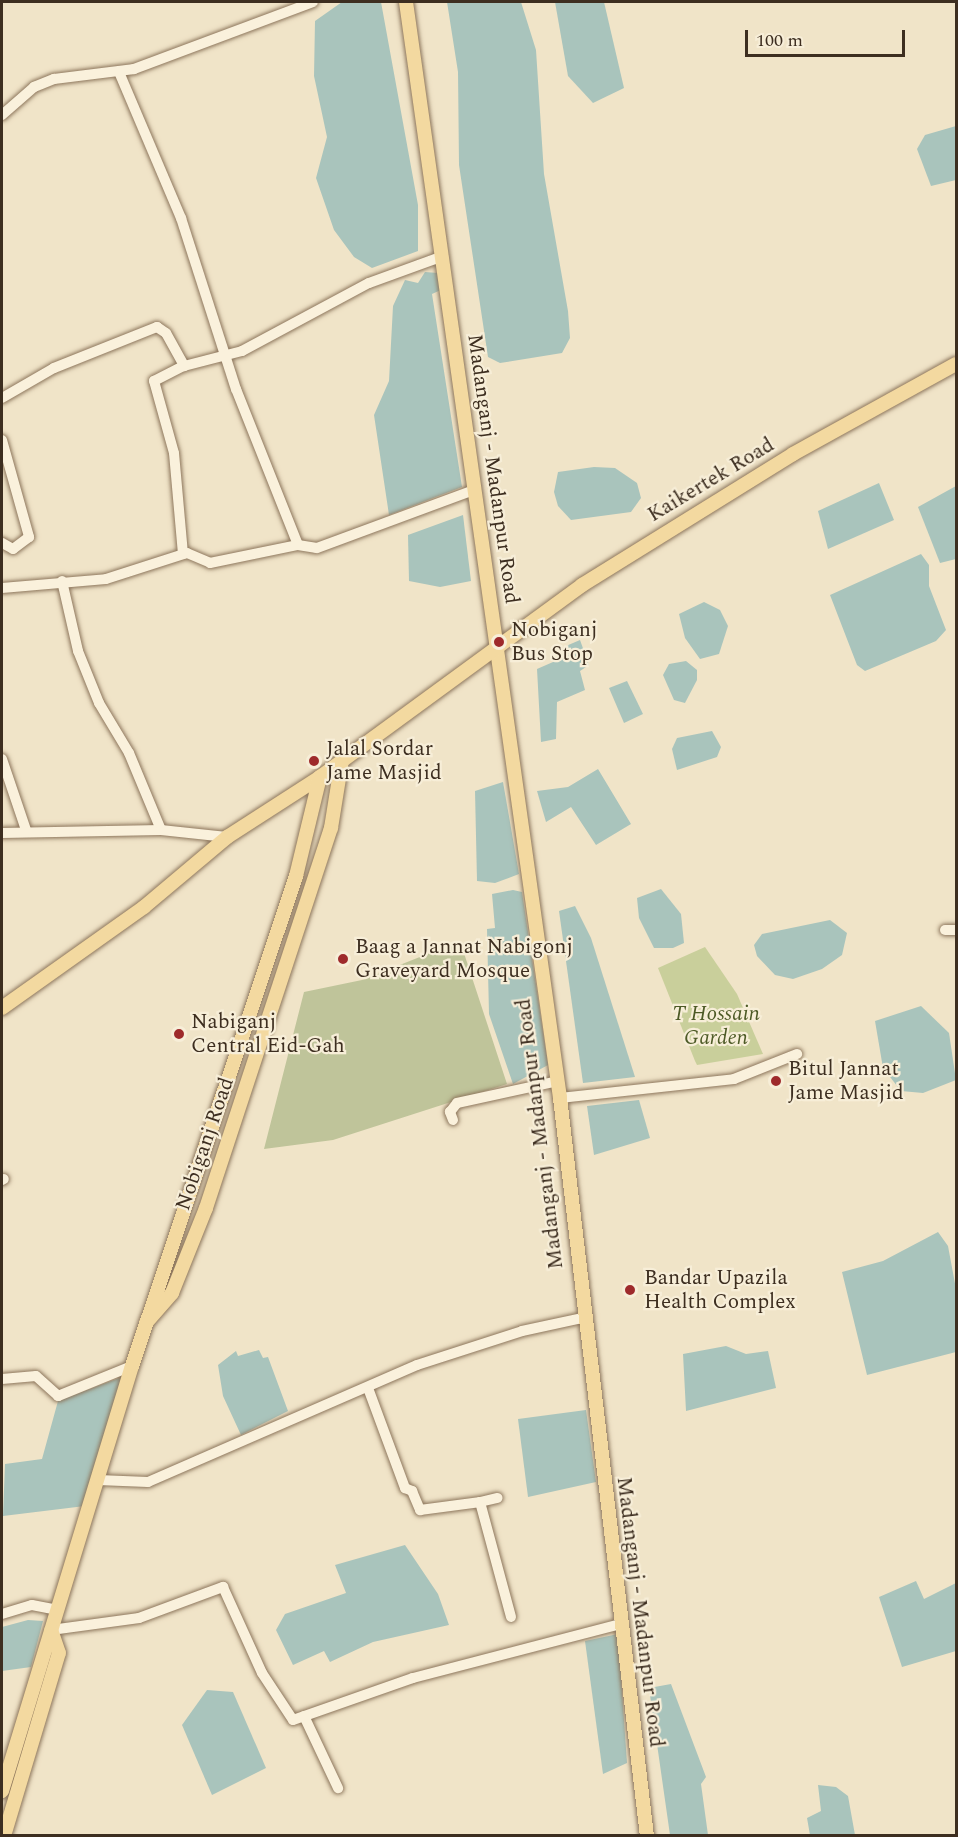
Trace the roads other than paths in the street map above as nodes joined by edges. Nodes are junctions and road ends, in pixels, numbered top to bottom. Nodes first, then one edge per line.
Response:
1 (313, 2) edge
2 (406, 2) edge
3 (119, 72) junction
4 (2, 115) edge
5 (443, 256) junction
6 (226, 354) junction
7 (957, 364) edge
8 (184, 366) junction
9 (2, 398) edge
10 (2, 440) edge
11 (474, 490) junction
12 (2, 543) edge
13 (298, 545) junction
14 (183, 554) junction
15 (62, 581) junction
16 (2, 588) edge
17 (495, 644) junction
18 (2, 759) edge
19 (342, 760) junction
20 (320, 777) junction
21 (26, 830) junction
22 (161, 830) junction
23 (2, 833) edge
24 (227, 837) junction
25 (2, 1008) edge
26 (797, 1054) dead end
27 (558, 1081) junction
28 (560, 1098) junction
29 (453, 1120) dead end
30 (582, 1318) junction
31 (146, 1323) junction
32 (132, 1366) junction
33 (2, 1379) edge
34 (368, 1388) junction
35 (98, 1480) junction
36 (498, 1498) dead end
37 (480, 1502) junction
38 (57, 1610) junction
39 (2, 1614) edge
40 (511, 1617) dead end
41 (615, 1626) junction
42 (51, 1630) junction
43 (304, 1716) junction
44 (338, 1788) dead end
45 (2, 1791) edge
46 (4, 1836) edge
47 (647, 1836) edge

1 - 3 street
2 - 5 main road, Madanganj - Madanpur Road
3 - 4 street
3 - 6 street
5 - 6 street
5 - 11 main road, Madanganj - Madanpur Road
6 - 8 street
6 - 13 street
7 - 17 main road, Kaikertek Road
8 - 9 street
8 - 14 street
10 - 12 street
11 - 13 street
11 - 17 main road, Madanganj - Madanpur Road
13 - 14 street
14 - 15 street
15 - 16 street
15 - 22 street
17 - 19 main road, Kaikertek Road
17 - 27 main road, Madanganj - Madanpur Road
18 - 21 street
19 - 20 main road, Kaikertek Road
19 - 31 main road, Nobiganj Road
20 - 24 main road, Kaikertek Road
20 - 31 main road, Nobiganj Road
21 - 22 street
21 - 23 street
22 - 24 street
24 - 25 main road, Kaikertek Road
26 - 28 street
27 - 28 main road, Madanganj - Madanpur Road
27 - 29 street
28 - 30 main road, Madanganj - Madanpur Road
30 - 34 street
30 - 41 main road, Madanganj - Madanpur Road
31 - 32 main road, Nobiganj Road
32 - 33 street
32 - 35 main road, Nobiganj Road
34 - 35 street
34 - 37 street
35 - 38 main road, Nobiganj Road
36 - 37 street
37 - 40 street
38 - 39 street
38 - 42 main road, Nobiganj Road
41 - 43 street
41 - 47 main road, Madanganj - Madanpur Road
42 - 43 street
42 - 45 main road, Nobiganj Road
42 - 46 main road
43 - 44 street

